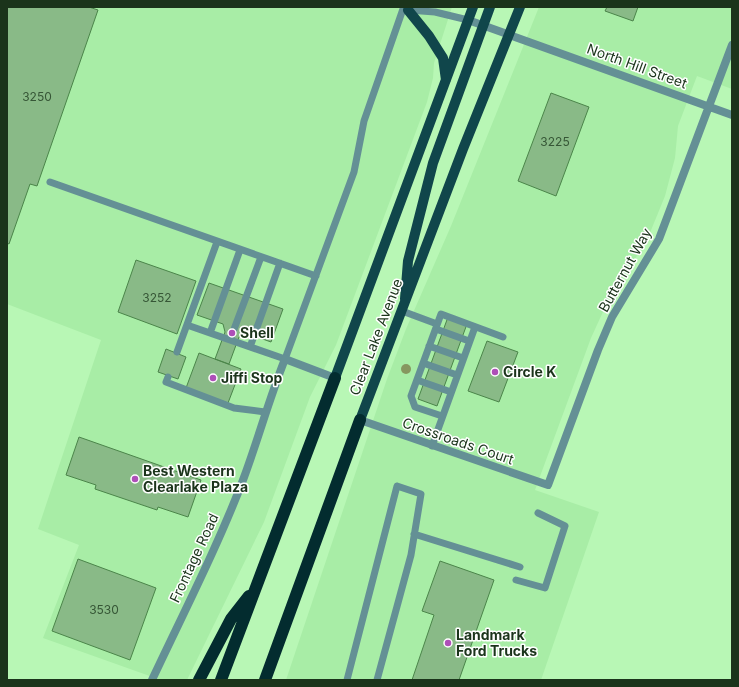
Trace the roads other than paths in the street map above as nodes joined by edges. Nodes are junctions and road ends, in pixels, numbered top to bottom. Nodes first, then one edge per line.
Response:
1 (473, 7) edge
2 (490, 7) edge
3 (520, 7) edge
4 (406, 9) junction
5 (468, 20) junction
6 (484, 25) junction
7 (510, 34) junction
8 (732, 45) edge
9 (446, 81) junction
10 (708, 106) junction
11 (732, 115) edge
12 (50, 182) dead end
13 (217, 242) junction
14 (240, 250) junction
15 (261, 257) junction
16 (280, 263) junction
17 (316, 276) junction
18 (403, 308) junction
19 (187, 325) junction
20 (436, 326) junction
21 (475, 326) junction
22 (210, 333) junction
23 (503, 337) dead end
24 (230, 340) junction
25 (469, 342) junction
26 (429, 346) junction
27 (250, 347) junction
28 (177, 352) dead end
29 (463, 358) junction
30 (285, 359) junction
31 (423, 363) junction
32 (457, 375) junction
33 (168, 377) dead end
34 (335, 378) junction
35 (417, 380) junction
36 (451, 392) junction
37 (264, 412) junction
38 (442, 416) junction
39 (360, 420) junction
40 (432, 446) junction
41 (548, 485) joint
42 (538, 513) dead end
43 (414, 534) junction
44 (520, 567) dead end
45 (516, 580) dead end
46 (256, 587) junction
47 (152, 680) edge
48 (199, 680) edge
49 (221, 680) edge
50 (265, 680) edge
51 (347, 680) edge
52 (377, 680) edge

1 - 5 main road, Clear Lake Avenue
2 - 6 main road
3 - 7 main road, Clear Lake Avenue
4 - 5 lane
4 - 9 main road
4 - 17 lane
5 - 6 street, North Hill Street
5 - 9 main road, Clear Lake Avenue
6 - 7 street, North Hill Street
6 - 18 main road
7 - 10 street, North Hill Street
7 - 18 main road, Clear Lake Avenue
8 - 10 street, Butternut Way
9 - 34 main road, Clear Lake Avenue
10 - 11 street, North Hill Street
10 - 41 street, Butternut Way
12 - 13 lane
13 - 14 lane
13 - 19 lane
14 - 15 lane
14 - 22 lane
15 - 16 lane
15 - 24 lane
16 - 17 lane
16 - 27 lane
17 - 30 lane
18 - 20 lane
18 - 39 main road, Clear Lake Avenue
19 - 22 lane
19 - 28 lane
20 - 21 lane
20 - 25 lane
20 - 26 lane
21 - 23 lane
21 - 25 lane
22 - 24 lane
24 - 27 lane
25 - 29 lane
26 - 29 lane
26 - 31 lane
27 - 30 lane
29 - 32 lane
30 - 34 street
30 - 37 street, Frontage Road
31 - 32 lane
31 - 35 lane
32 - 36 lane
33 - 37 lane
34 - 46 highway, Clear Lake Avenue
35 - 36 lane
35 - 38 lane
36 - 38 lane
37 - 47 street, Frontage Road
38 - 40 lane
39 - 40 street, Crossroads Court
39 - 50 highway, Clear Lake Avenue
40 - 41 street, Crossroads Court
42 - 45 lane
43 - 44 lane
43 - 51 lane
43 - 52 lane
46 - 48 highway
46 - 49 highway, Clear Lake Avenue

